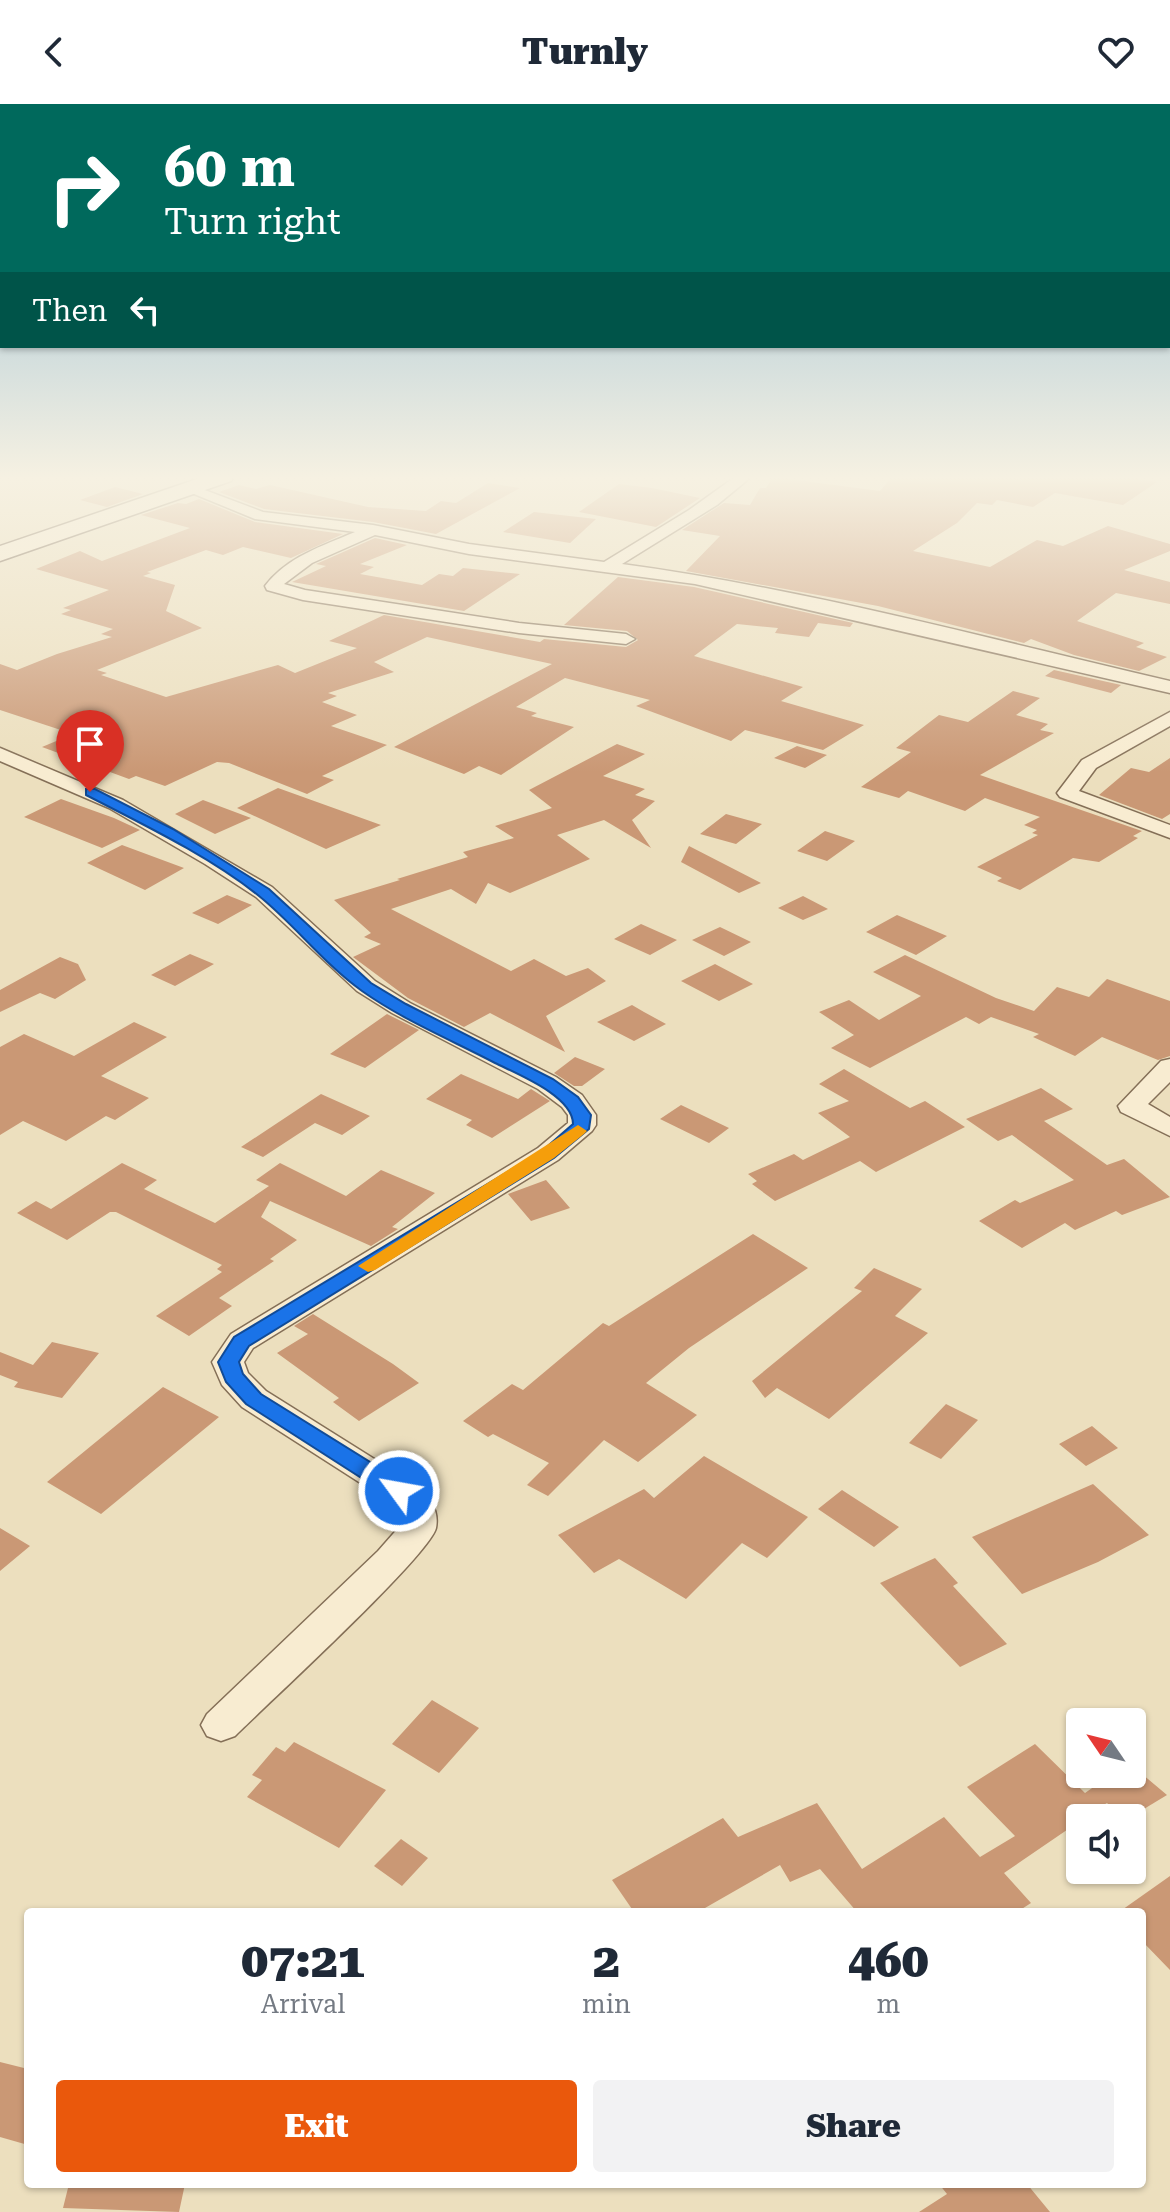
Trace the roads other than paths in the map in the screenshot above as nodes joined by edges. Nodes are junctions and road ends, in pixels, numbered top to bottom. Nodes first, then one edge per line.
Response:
1 (285, 575) edge
2 (668, 575) edge
3 (626, 639) dead end
4 (1170, 687) edge
5 (1170, 718) edge
6 (0, 754) edge
7 (1170, 832) edge
8 (1170, 1067) edge
9 (1170, 1128) edge
10 (221, 1725) dead end

1 - 3 street
2 - 4 street
5 - 7 street
6 - 10 street
8 - 9 street

